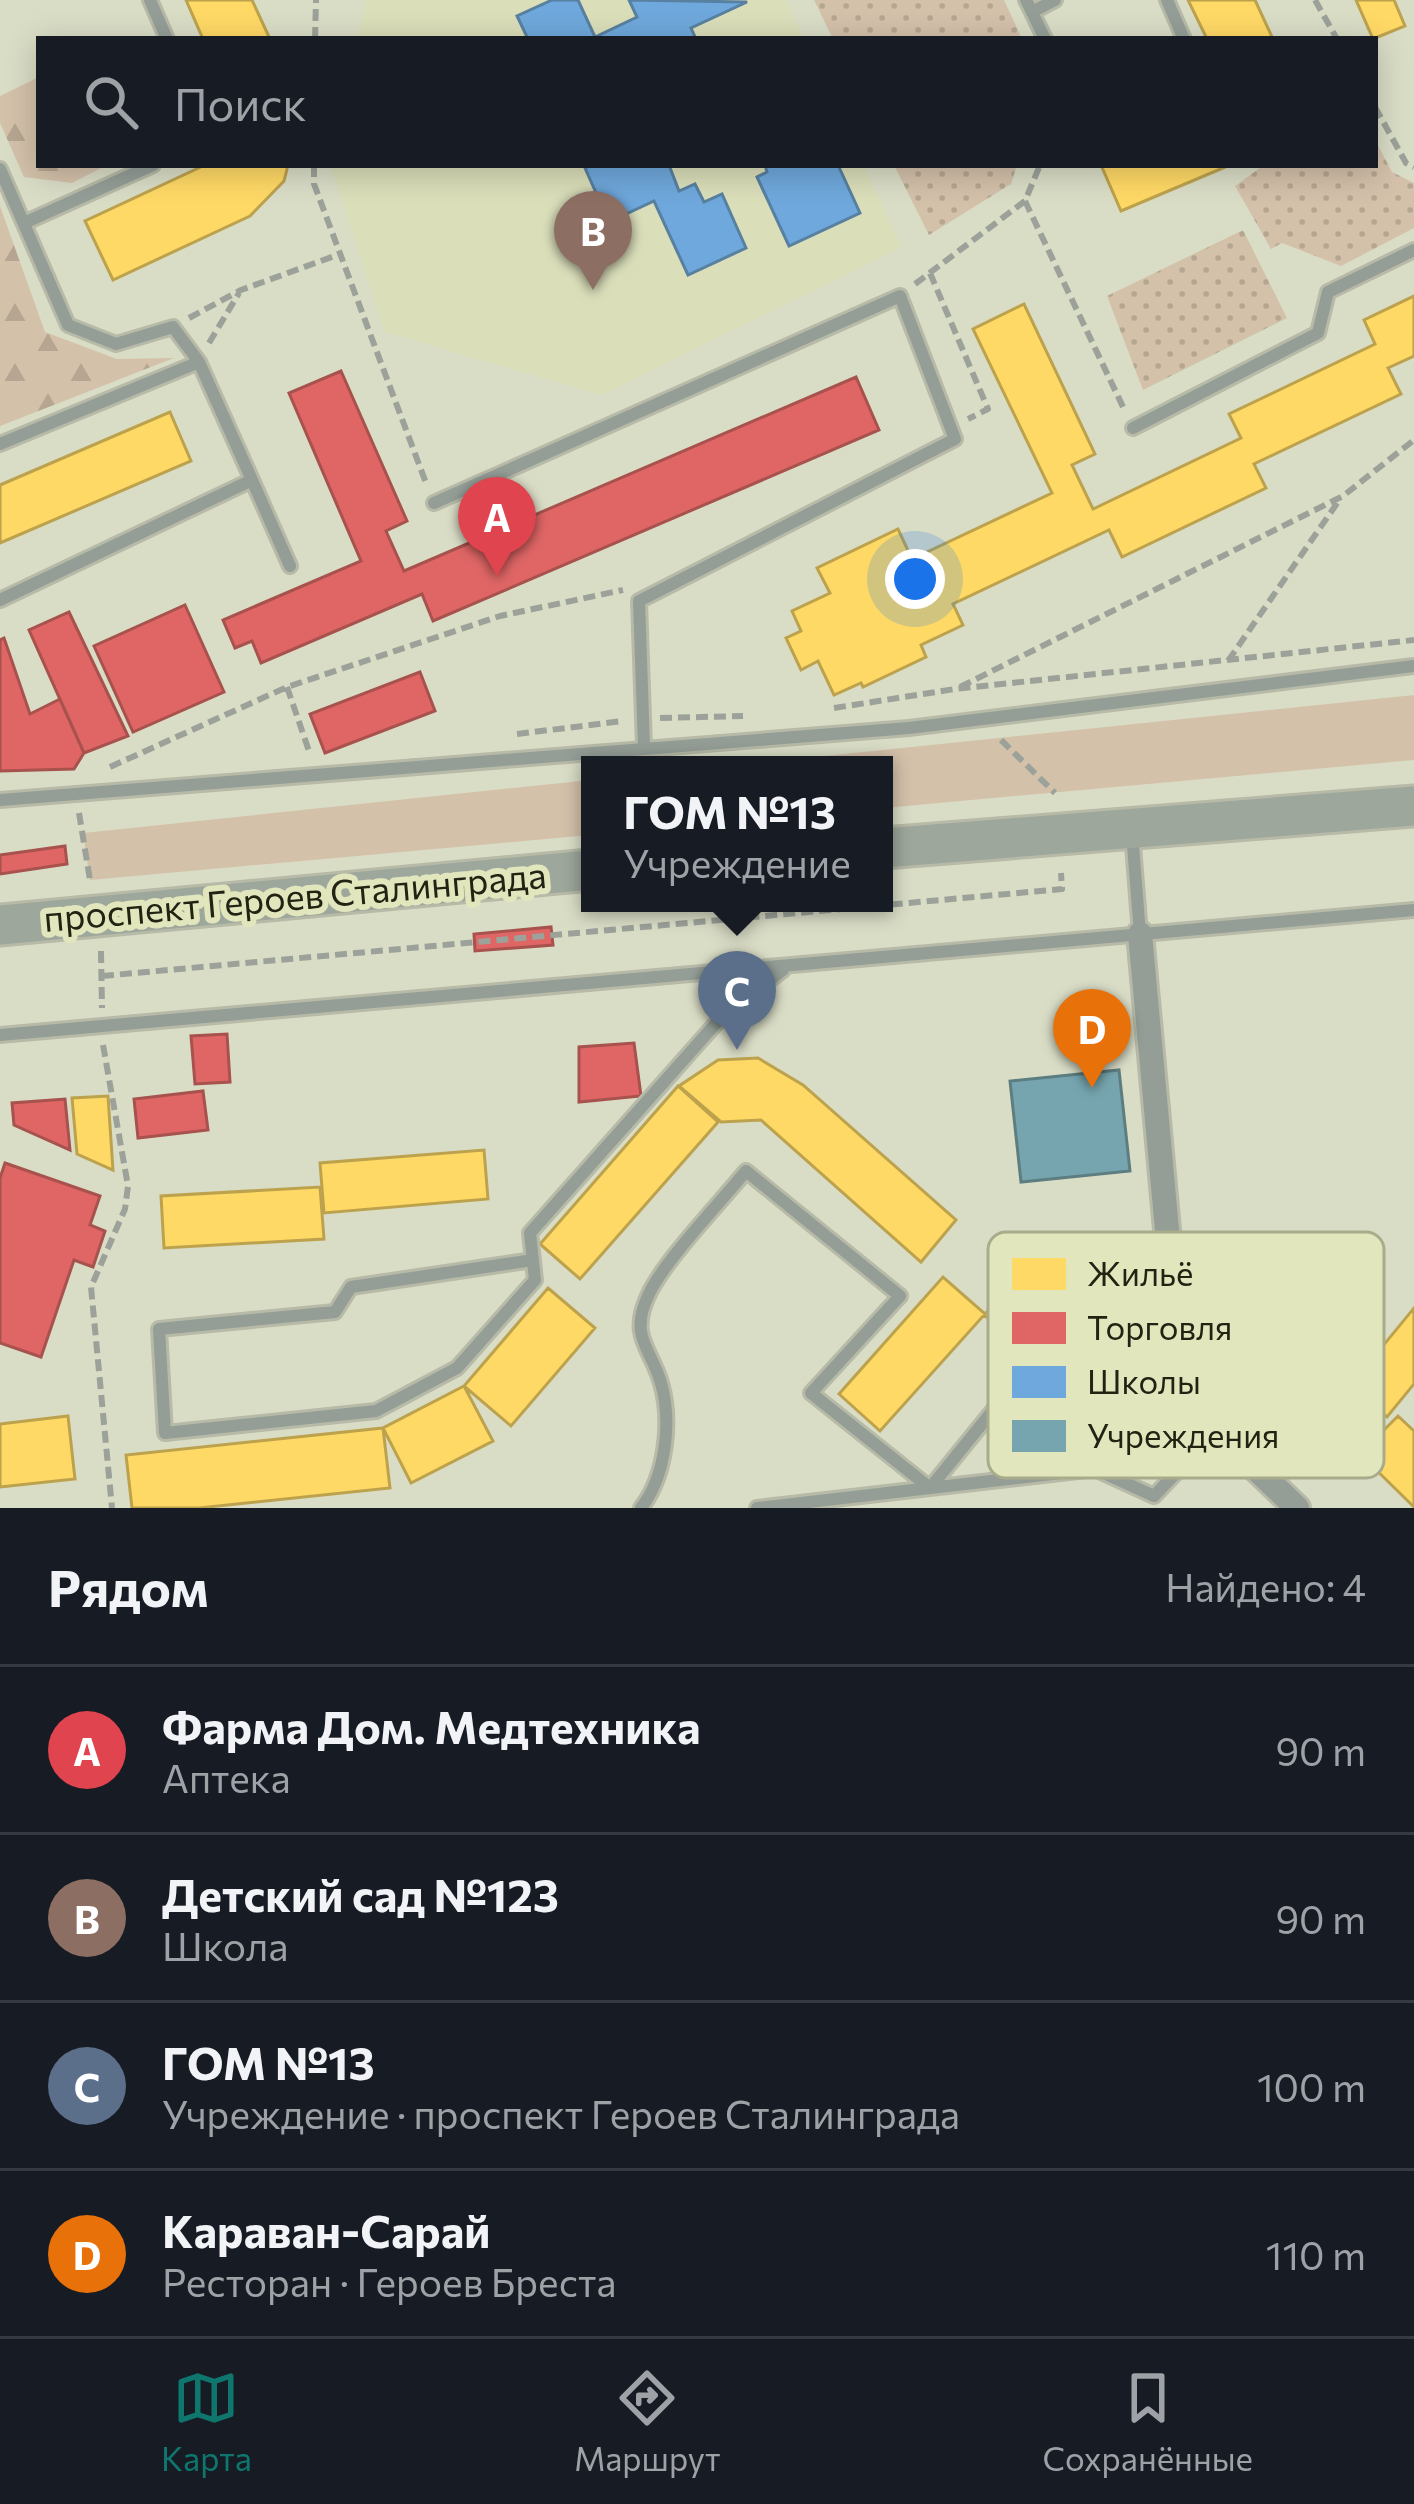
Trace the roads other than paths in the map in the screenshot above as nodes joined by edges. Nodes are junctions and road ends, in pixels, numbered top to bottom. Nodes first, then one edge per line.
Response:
1 (150, 0) edge
2 (1055, 0) edge
3 (1167, 0) edge
4 (1029, 6) edge
5 (166, 36) edge
6 (1044, 36) edge
7 (1183, 36) edge
8 (146, 168) edge
9 (0, 169) edge
10 (24, 224) junction
11 (1414, 250) edge
12 (199, 362) junction
13 (1132, 428) road end
14 (0, 444) edge
15 (252, 480) junction
16 (434, 503) road end
17 (290, 566) dead end
18 (0, 601) edge
19 (1414, 666) edge
20 (644, 747) junction
21 (0, 800) edge
22 (1414, 806) edge
23 (1132, 829) junction
24 (893, 847) edge
25 (581, 871) edge
26 (1414, 910) edge
27 (0, 925) edge
28 (1141, 934) junction
29 (788, 967) junction
30 (0, 1036) edge
31 (1168, 1232) edge
32 (533, 1261) junction
33 (988, 1417) edge
34 (1017, 1478) edge
35 (1115, 1478) edge
36 (1171, 1478) edge
37 (1265, 1478) edge
38 (930, 1488) junction
39 (641, 1508) edge
40 (757, 1508) edge
41 (1297, 1508) edge

1 - 5 lane
2 - 4 lane
3 - 7 lane
4 - 6 lane
8 - 10 lane
9 - 10 lane
10 - 12 lane
11 - 13 lane
12 - 14 lane
12 - 15 lane
15 - 17 lane
15 - 18 lane
16 - 20 lane
19 - 20 lane
20 - 21 lane
22 - 23 main road
23 - 24 main road
23 - 28 lane
25 - 27 main road, проспект Героев Сталинграда
26 - 28 lane
28 - 29 lane
28 - 31 street
29 - 30 lane
29 - 32 lane
32 - 32 lane
33 - 38 lane
34 - 38 lane
35 - 36 lane
37 - 41 street
38 - 39 lane
38 - 40 lane

